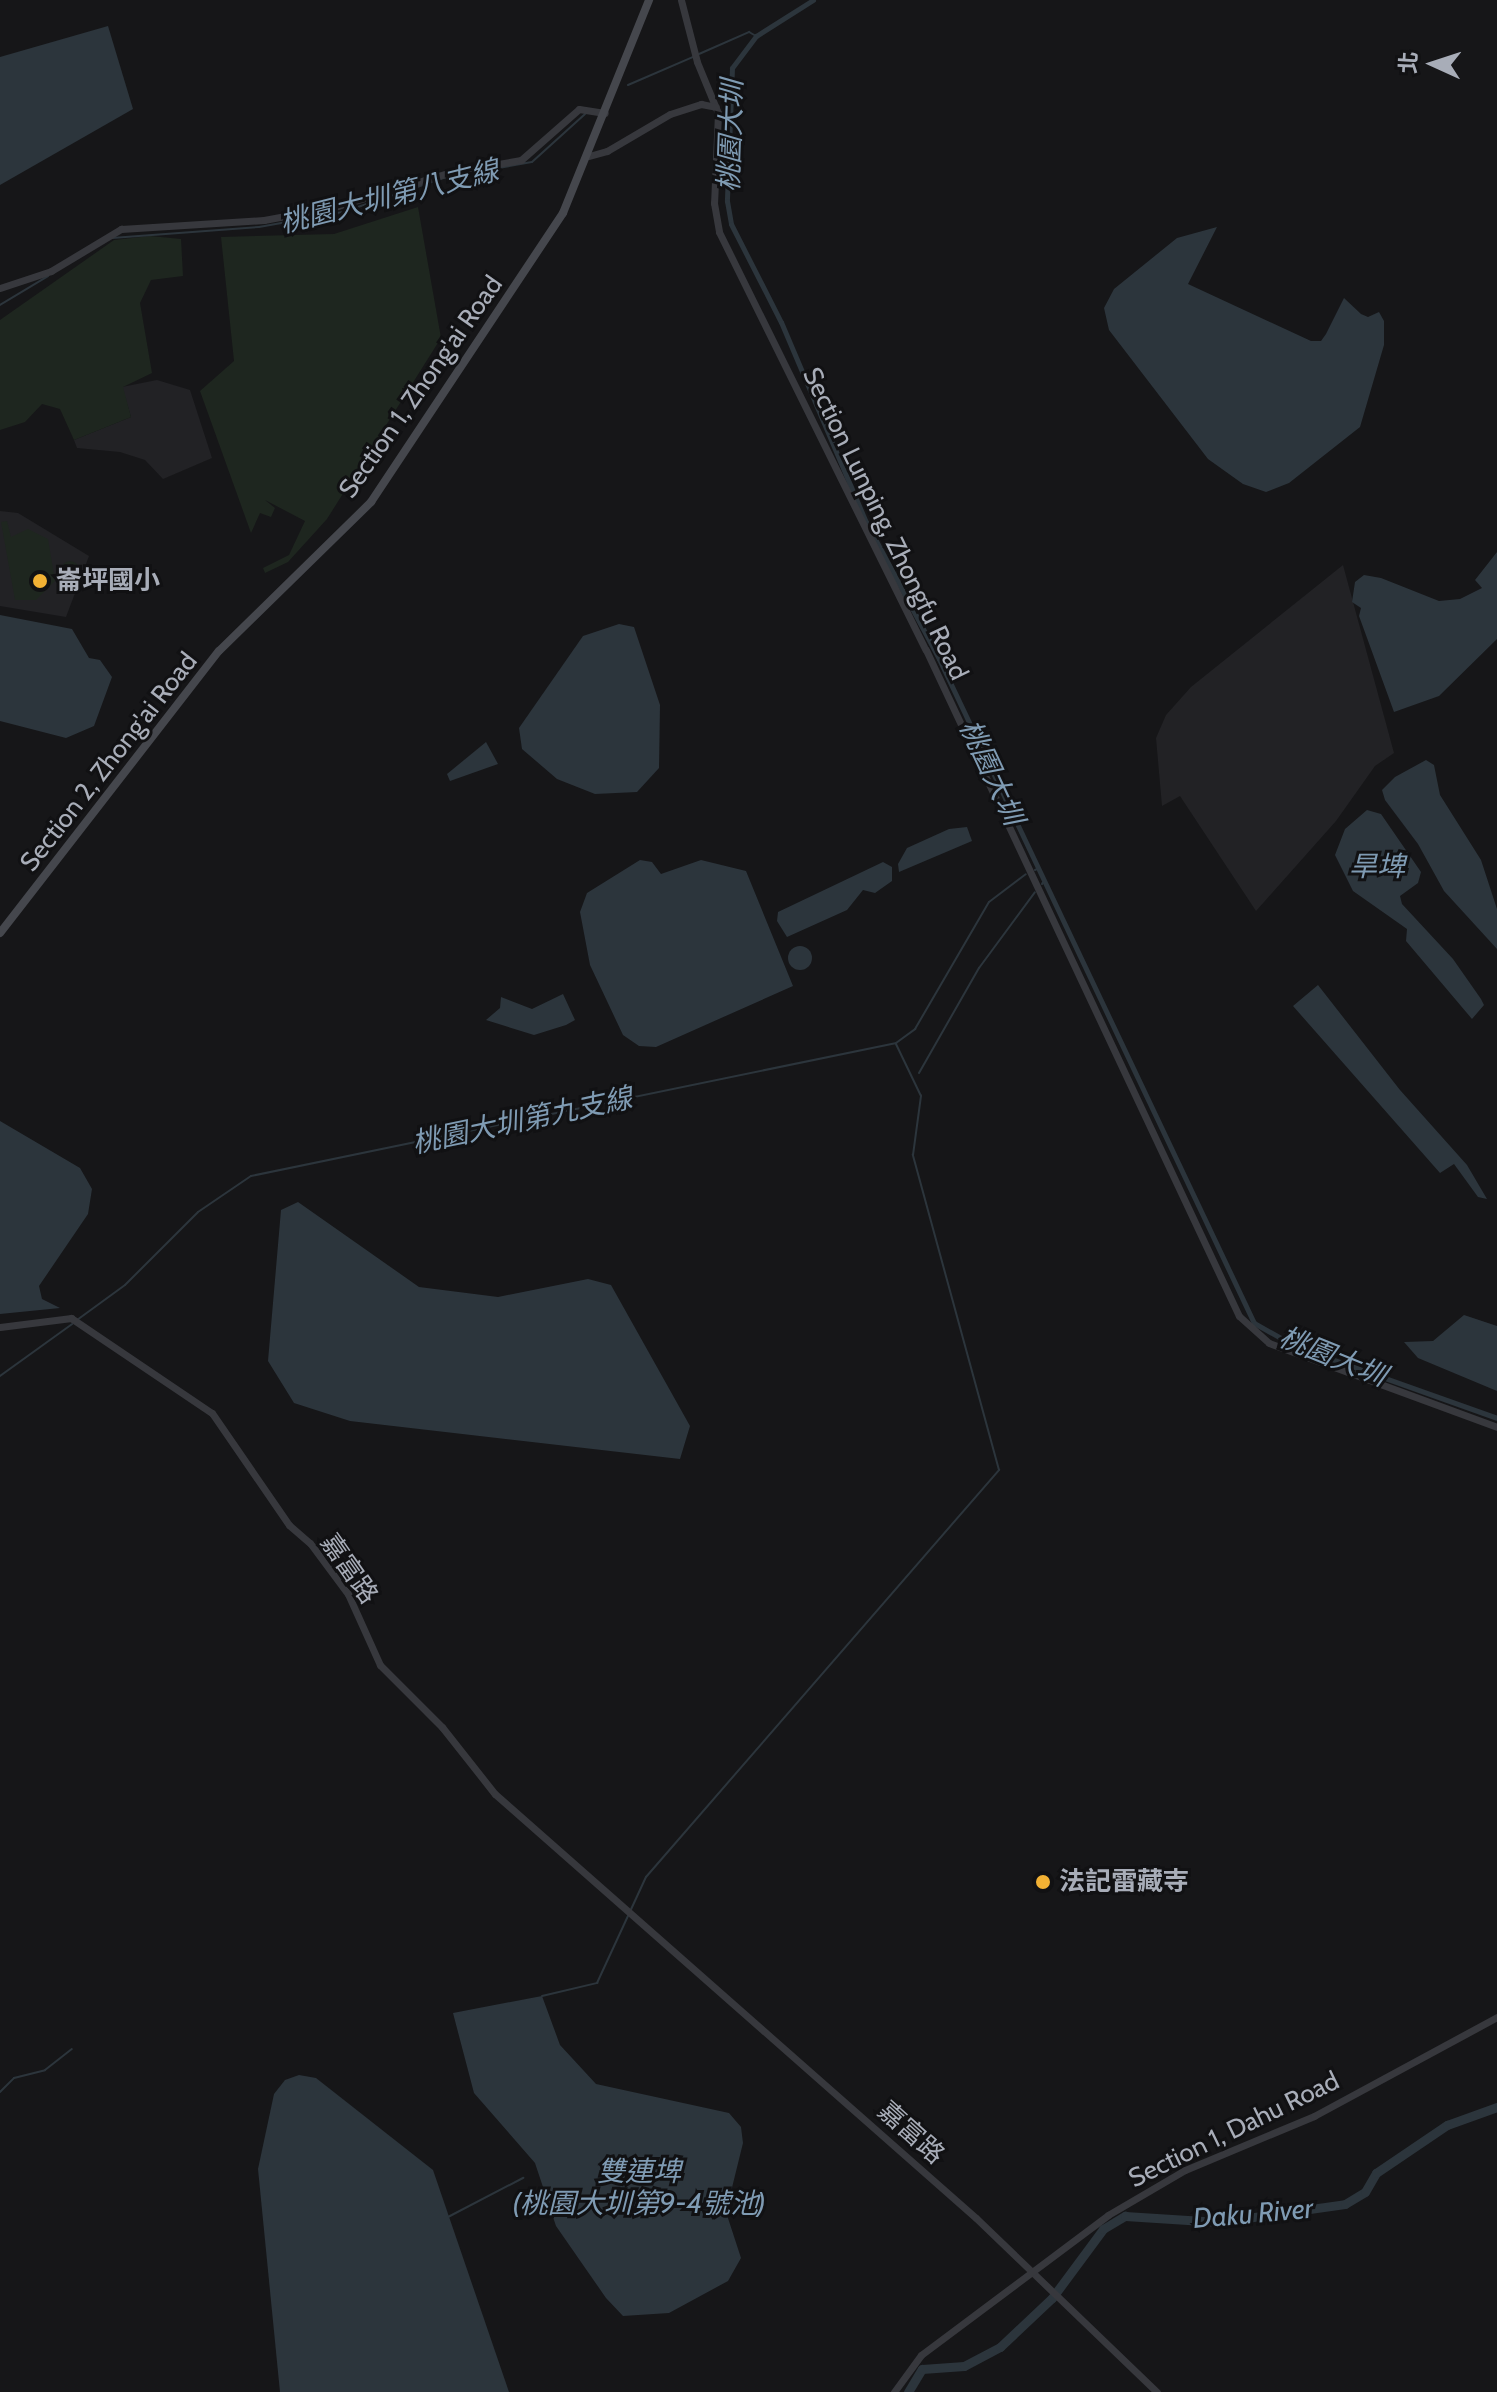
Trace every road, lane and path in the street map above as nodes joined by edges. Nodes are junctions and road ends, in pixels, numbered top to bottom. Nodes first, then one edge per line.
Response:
1 (649, 0) edge
2 (681, 0) edge
3 (716, 107) junction
4 (605, 113) junction
5 (589, 156) junction
6 (0, 288) edge
7 (219, 651) joint
8 (0, 933) edge
9 (0, 1327) edge
10 (1497, 1427) edge
11 (1497, 2017) edge
12 (1031, 2276) junction
13 (894, 2392) edge
14 (1157, 2392) edge

1 - 4 main road, Section 1, Zhong'ai Road
2 - 3 street
3 - 5 street
3 - 10 street, Section Lunping, Zhongfu Road
4 - 5 main road, Section 1, Zhong'ai Road
4 - 6 street
5 - 7 main road, Section 1, Zhong'ai Road
7 - 8 main road, Section 2, Zhong'ai Road
9 - 12 street, 嘉富路
11 - 12 street, Section 1, Dahu Road
12 - 13 street, Section 1, Dahu Road
12 - 14 street, 嘉富路

